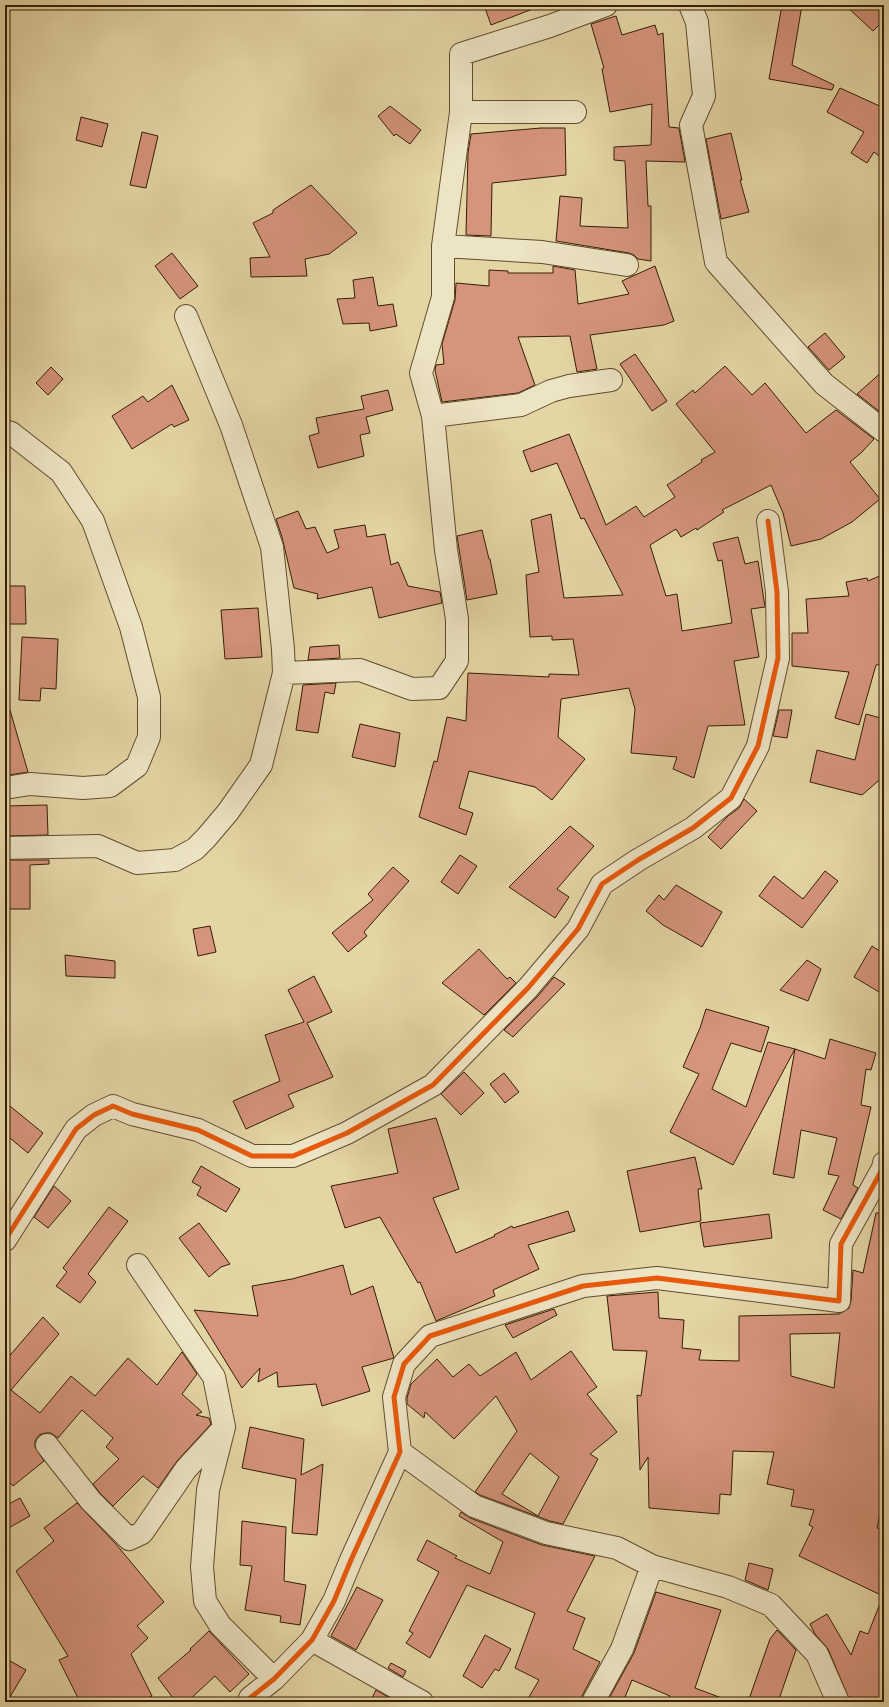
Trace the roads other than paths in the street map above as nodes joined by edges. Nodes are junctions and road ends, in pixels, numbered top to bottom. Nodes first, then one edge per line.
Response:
1 (606, 5) edge
2 (690, 5) edge
3 (461, 112) junction
4 (575, 112) dead end
5 (442, 246) junction
6 (627, 265) dead end
7 (186, 316) dead end
8 (611, 380) dead end
9 (433, 416) junction
10 (5, 431) edge
11 (884, 431) edge
12 (768, 521) dead end
13 (284, 673) junction
14 (5, 788) edge
15 (5, 848) edge
16 (884, 1163) edge
17 (5, 1240) edge
18 (138, 1265) dead end
19 (224, 1428) junction
20 (47, 1445) dead end
21 (400, 1452) junction
22 (652, 1566) junction
23 (312, 1640) junction
24 (274, 1679) junction
25 (249, 1702) edge
26 (422, 1702) edge
27 (593, 1702) edge
28 (838, 1702) edge

1 - 3 street
2 - 11 street
3 - 4 street
3 - 5 street
5 - 6 street
5 - 9 street
7 - 13 street
8 - 9 street
9 - 13 street
10 - 14 street
12 - 17 street
13 - 15 street
16 - 21 street
18 - 19 street
19 - 20 street
19 - 24 street
21 - 22 street
21 - 23 street
22 - 27 street
22 - 28 street
23 - 24 street
23 - 26 street
24 - 25 street

